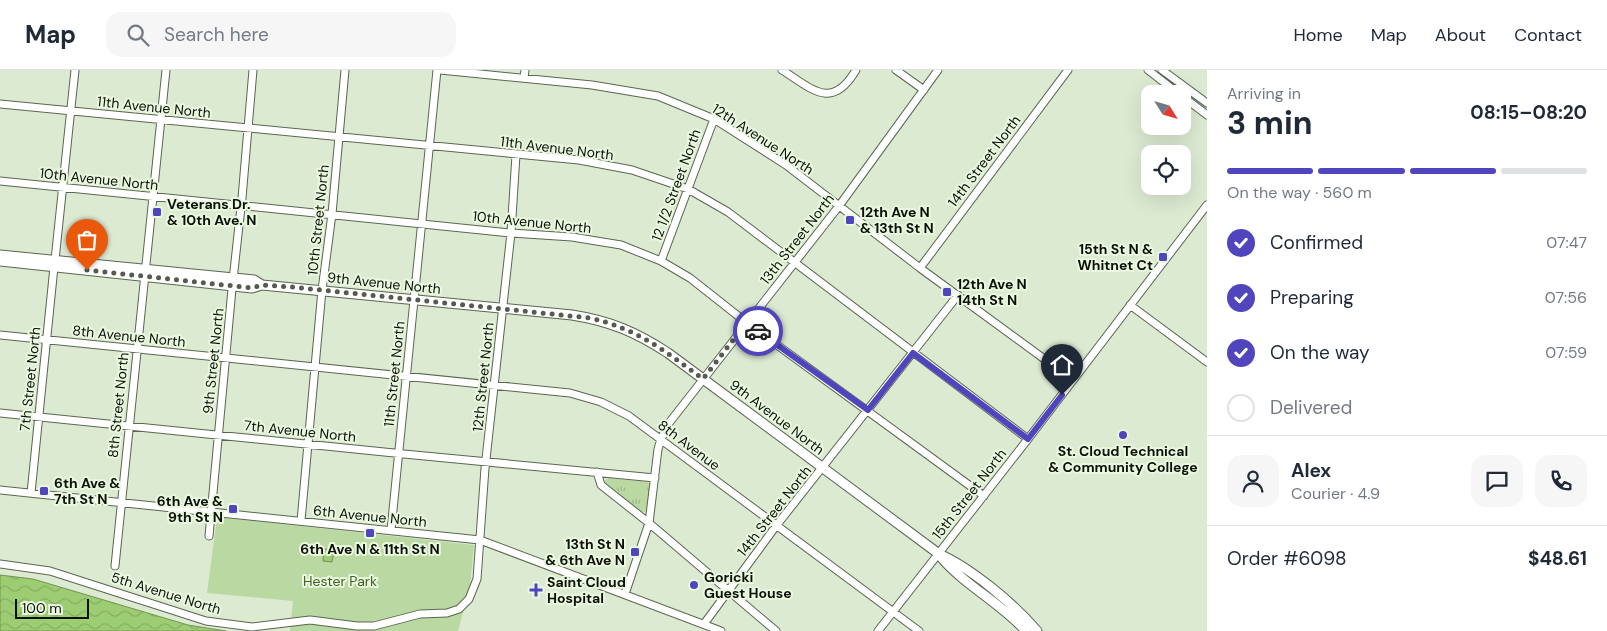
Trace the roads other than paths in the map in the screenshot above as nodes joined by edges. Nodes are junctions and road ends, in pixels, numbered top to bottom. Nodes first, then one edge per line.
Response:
1 (75, 70) edge
2 (166, 70) edge
3 (253, 70) edge
4 (345, 70) edge
5 (439, 70) edge
6 (525, 70) edge
7 (782, 70) edge
8 (856, 70) edge
9 (896, 70) edge
10 (938, 70) edge
11 (1068, 70) edge
12 (1148, 70) edge
13 (1162, 70) edge
14 (524, 78) junction
15 (1168, 85) edge
16 (924, 90) junction
17 (1191, 103) edge
18 (1207, 103) edge
19 (0, 104) edge
20 (71, 111) junction
21 (1207, 115) edge
22 (714, 119) junction
23 (161, 120) junction
24 (247, 128) junction
25 (339, 138) junction
26 (430, 147) junction
27 (516, 155) junction
28 (0, 181) edge
29 (63, 188) junction
30 (688, 189) junction
31 (153, 197) junction
32 (1207, 205) edge
33 (242, 206) junction
34 (839, 206) junction
35 (332, 214) junction
36 (422, 224) junction
37 (511, 232) junction
38 (0, 255) edge
39 (661, 261) junction
40 (0, 262) edge
41 (795, 263) junction
42 (54, 264) junction
43 (920, 268) junction
44 (145, 273) junction
45 (233, 282) junction
46 (322, 290) junction
47 (958, 295) junction
48 (414, 300) junction
49 (1130, 305) junction
50 (503, 308) junction
51 (747, 322) junction
52 (0, 335) edge
53 (47, 340) junction
54 (137, 349) junction
55 (913, 353) junction
56 (226, 358) junction
57 (1207, 362) edge
58 (316, 367) junction
59 (406, 376) junction
60 (703, 379) junction
61 (1073, 380) junction
62 (495, 386) junction
63 (868, 410) junction
64 (0, 413) edge
65 (39, 417) junction
66 (129, 426) junction
67 (218, 435) junction
68 (661, 439) junction
69 (1028, 439) junction
70 (308, 444) junction
71 (399, 454) junction
72 (486, 462) junction
73 (822, 468) junction
74 (597, 472) junction
75 (654, 478) junction
76 (0, 490) edge
77 (31, 493) junction
78 (984, 496) junction
79 (120, 503) junction
80 (210, 512) junction
81 (301, 521) junction
82 (648, 523) junction
83 (776, 526) junction
84 (391, 530) junction
85 (209, 536) dead end
86 (480, 540) junction
87 (939, 554) junction
88 (0, 564) edge
89 (115, 566) dead end
90 (728, 591) junction
91 (625, 594) junction
92 (469, 599) joint
93 (893, 612) junction
94 (704, 624) junction
95 (721, 631) edge
96 (776, 631) edge
97 (878, 631) edge
98 (918, 631) edge
99 (1026, 631) edge
100 (1037, 631) edge

1 - 20 street, 7th Street North
2 - 23 street, 8th Street North
3 - 24 street, 9th Street North
4 - 25 street, 10th Street North
5 - 14 street, 12th Avenue North
5 - 26 street, 11th Street North
6 - 14 street
7 - 8 street
9 - 16 street
10 - 16 street, 13th Street North
11 - 43 street, 14th Street North
12 - 15 street
13 - 18 street
14 - 22 street, 12th Avenue North
16 - 34 street, 13th Street North
17 - 21 street
19 - 20 street, 11th Avenue North
20 - 23 street, 11th Avenue North
20 - 29 street, 7th Street North
22 - 30 street, 12 1/2 Street North
22 - 34 street, 12th Avenue North
23 - 24 street, 11th Avenue North
23 - 31 street, 8th Street North
24 - 25 street, 11th Avenue North
24 - 33 street, 9th Street North
25 - 26 street, 11th Avenue North
25 - 35 street, 10th Street North
26 - 27 street, 11th Avenue North
26 - 36 street, 11th Street North
27 - 30 street, 11th Avenue North
27 - 37 street, 12th Street North
28 - 29 street, 10th Avenue North
29 - 31 street, 10th Avenue North
29 - 42 street, 7th Street North
30 - 39 street, 12 1/2 Street North
30 - 41 street, 11th Avenue North
31 - 33 street, 10th Avenue North
31 - 44 street, 8th Street North
32 - 49 street, 15th Street North
33 - 35 street, 10th Avenue North
33 - 45 street, 9th Street North
34 - 41 street, 13th Street North
34 - 43 street, 12th Avenue North
35 - 36 street, 10th Avenue North
35 - 46 street, 10th Street North
36 - 37 street, 10th Avenue North
36 - 48 street, 11th Street North
37 - 39 street, 10th Avenue North
37 - 50 street, 12th Street North
38 - 42 main road, 9th Avenue North
39 - 51 street, 10th Avenue North
40 - 42 main road, 9th Avenue North
41 - 51 street, 13th Street North
41 - 55 street, 11th Avenue North
42 - 44 main road, 9th Avenue North
42 - 53 street, 7th Street North
43 - 47 street, 12th Avenue North
44 - 45 main road, 9th Avenue North
44 - 54 street, 8th Street North
45 - 46 main road, 9th Avenue North
45 - 56 street, 9th Street North
46 - 48 main road, 9th Avenue North
46 - 58 street, 10th Street North
47 - 55 street, 14th Street North
47 - 61 street, 12th Avenue North
48 - 50 main road, 9th Avenue North
48 - 59 street, 11th Street North
49 - 57 street
49 - 61 street, 15th Street North
50 - 60 main road, 9th Avenue North
50 - 62 street, 12th Street North
51 - 60 street, 13th Street North
51 - 63 street, 10th Avenue North
52 - 53 street, 8th Avenue North
53 - 54 street, 8th Avenue North
53 - 65 street, 7th Street North
54 - 56 street, 8th Avenue North
54 - 66 street, 8th Street North
55 - 63 street, 14th Street North
55 - 69 street, 11th Avenue North
56 - 58 street, 8th Avenue North
56 - 67 street, 9th Street North
58 - 59 street, 8th Avenue North
58 - 70 street, 10th Street North
59 - 62 street, 8th Avenue
59 - 71 street, 11th Street North
60 - 68 street, 13th Street North
60 - 73 main road, 9th Avenue North
61 - 69 street, 15th Street North
62 - 68 street, 8th Avenue
62 - 72 street, 12th Street North
63 - 73 street, 14th Street North
63 - 78 street, 10th Avenue North
64 - 65 street, 7th Avenue North
65 - 66 street, 7th Avenue North
65 - 77 street, 7th Street North
66 - 67 street, 7th Avenue North
66 - 79 street, 8th Street North
67 - 70 street, 7th Avenue North
67 - 80 street, 9th Street North
68 - 75 street, 13th Street North
68 - 83 street, 8th Avenue
69 - 78 street, 15th Street North
70 - 71 street, 7th Avenue North
70 - 81 street, 10th Street North
71 - 72 street, 7th Avenue North
71 - 84 street, 11th Street North
72 - 74 street, 7th Avenue North
72 - 86 street, 12th Street North
73 - 83 street, 14th Street North
73 - 87 main road, 9th Avenue North
74 - 75 street, 7th Avenue North
74 - 82 street
75 - 82 street, 13th Street North
76 - 77 street, 6th Avenue North
77 - 79 street, 6th Avenue North
78 - 87 street, 15th Street North
79 - 80 street, 6th Avenue North
79 - 89 street, 8th Street North
80 - 81 street, 6th Avenue North
80 - 85 street, 9th Street North
81 - 84 street, 6th Avenue North
82 - 90 street
82 - 91 street, 13th Street North
83 - 90 street, 14th Street North
83 - 93 street, 8th Avenue
84 - 86 street, 6th Avenue North
86 - 91 street, 6th Avenue North
86 - 92 street, 12th Street North
87 - 93 street, 15th Street North
87 - 99 main road, 9th Avenue North
87 - 100 main road, 9th Avenue North
88 - 92 street, 5th Avenue North
90 - 94 street, 14th Street North
90 - 96 street
91 - 94 street, 6th Avenue North
93 - 97 street, 15th Street North
93 - 98 street, 8th Avenue
94 - 95 street, 6th Avenue North

